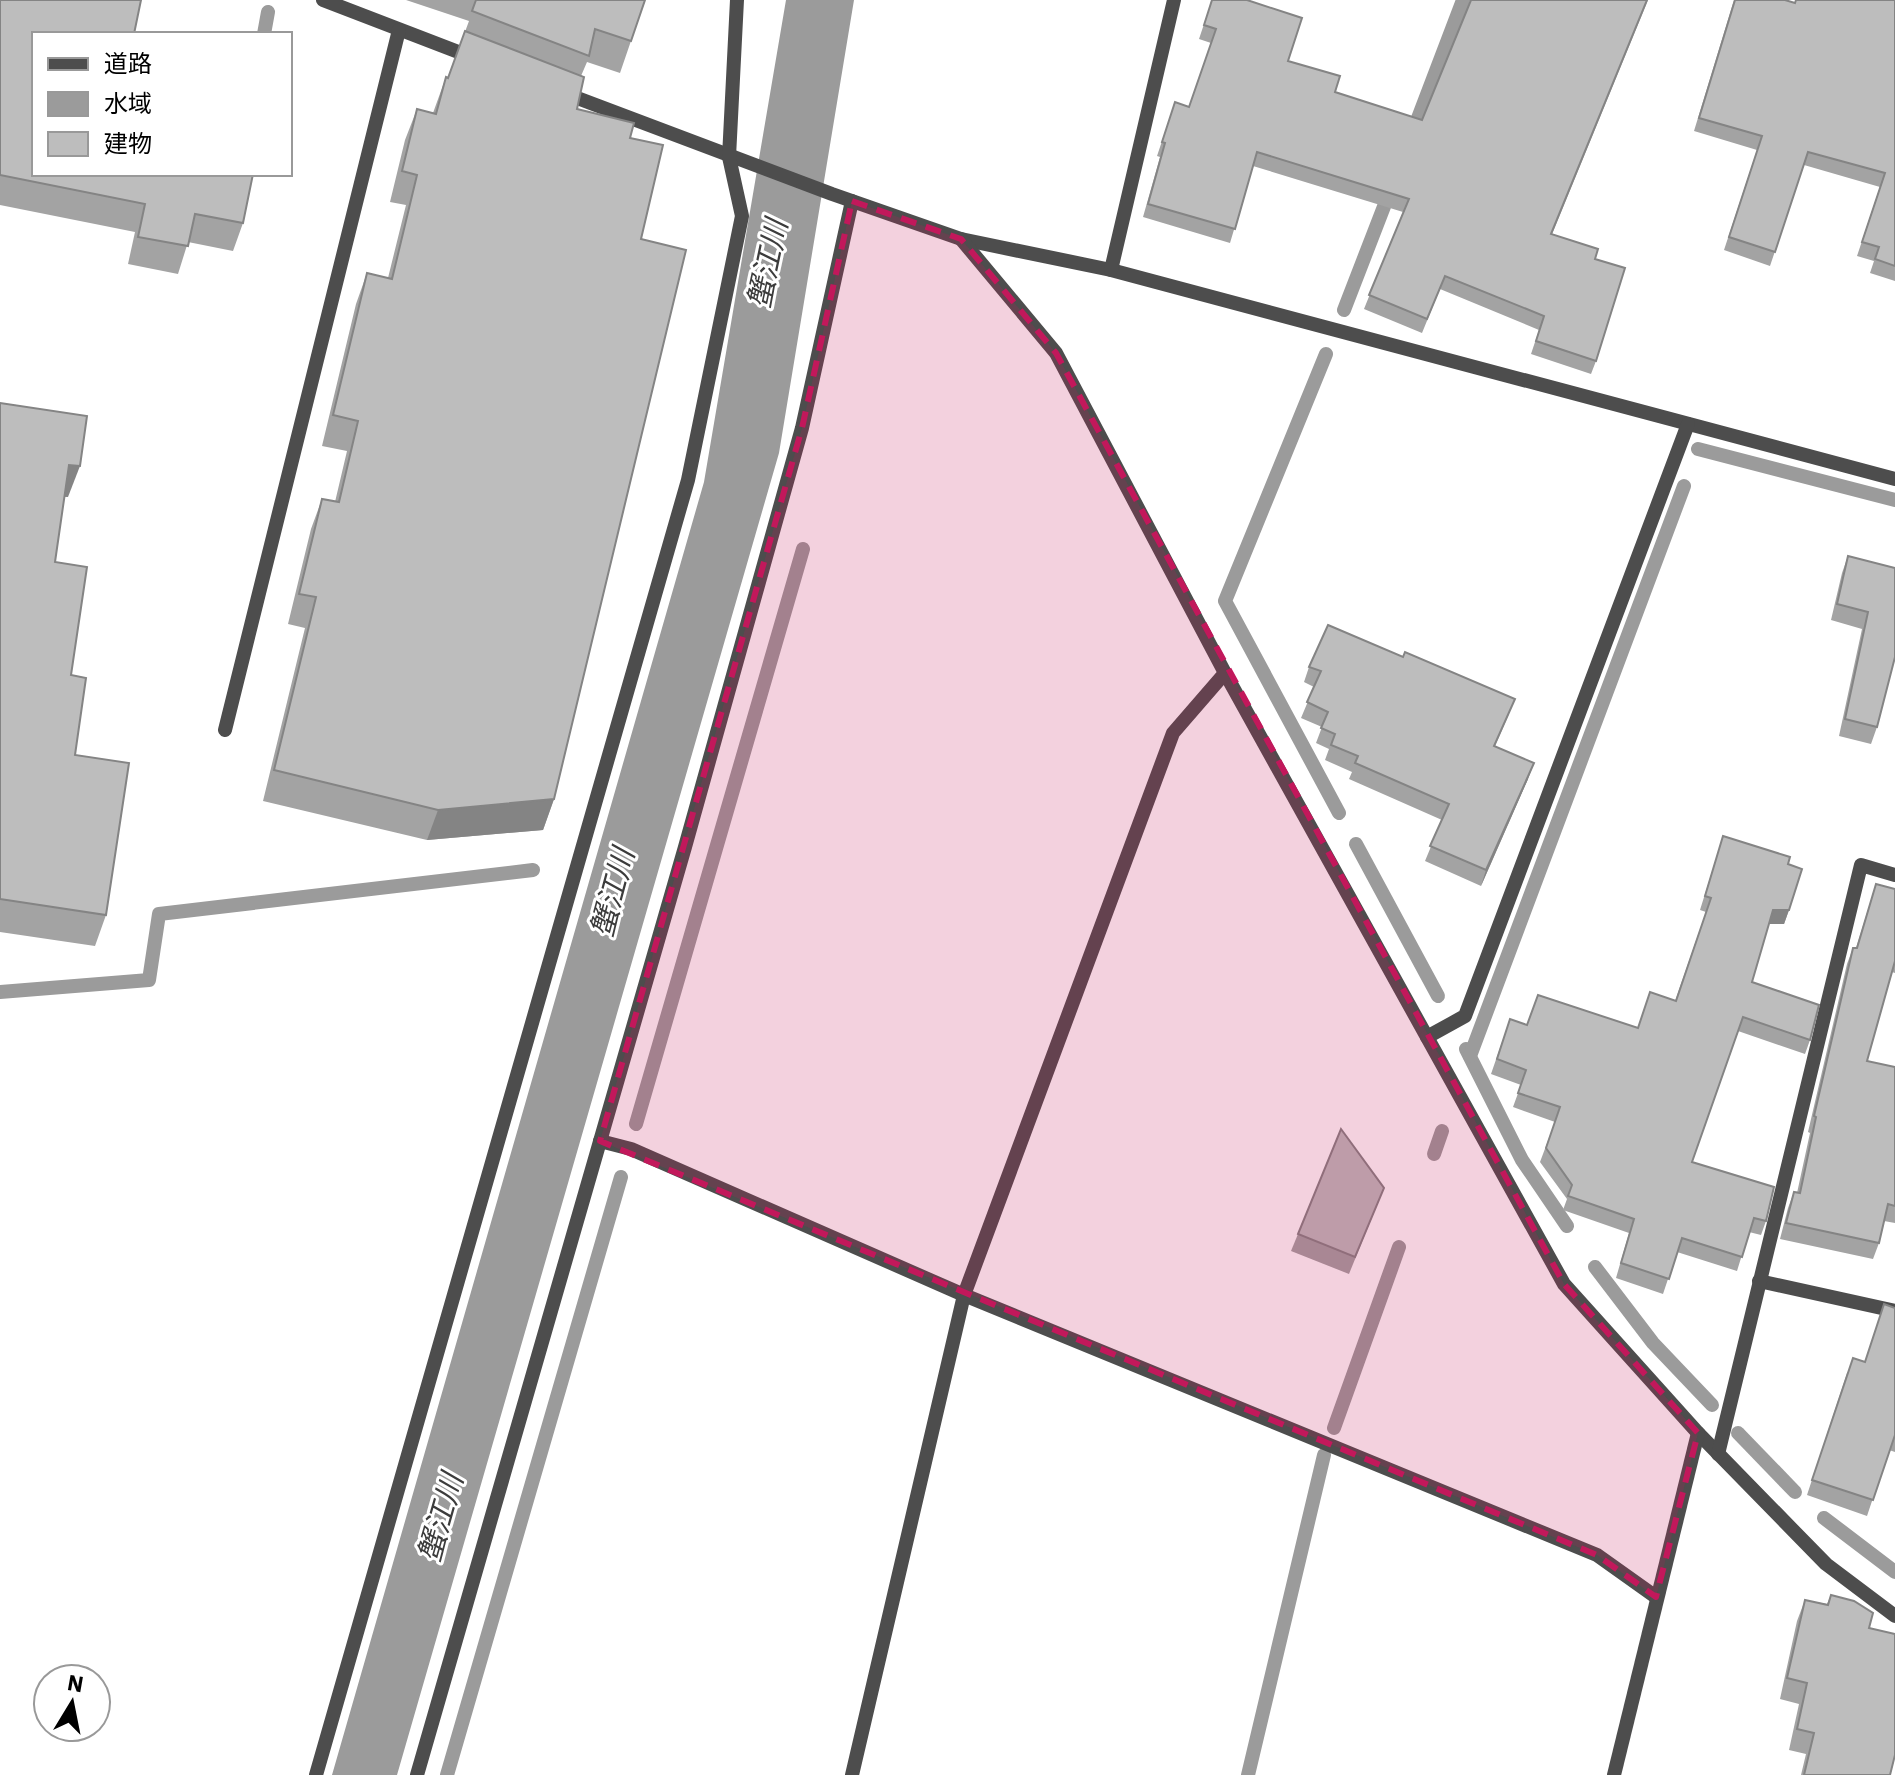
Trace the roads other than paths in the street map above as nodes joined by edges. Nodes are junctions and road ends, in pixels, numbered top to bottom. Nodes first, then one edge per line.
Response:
1 (323, 0) edge
2 (737, 0) edge
3 (1174, 0) edge
4 (399, 30) junction
5 (485, 63) edge
6 (543, 85) edge
7 (729, 157) junction
8 (852, 201) junction
9 (961, 239) junction
10 (1111, 270) junction
11 (1688, 424) junction
12 (1895, 479) edge
13 (1225, 673) junction
14 (225, 730) dead end
15 (1895, 875) edge
16 (1427, 1037) junction
17 (600, 1141) junction
18 (1759, 1281) junction
19 (964, 1295) junction
20 (1895, 1311) edge
21 (1698, 1433) junction
22 (1718, 1454) junction
23 (1656, 1597) junction
24 (1895, 1616) edge
25 (316, 1775) edge
26 (417, 1775) edge
27 (852, 1775) edge
28 (1614, 1775) edge

1 - 4 street
2 - 7 street
3 - 10 street
4 - 5 street
4 - 14 street
6 - 7 street
7 - 8 street
7 - 25 street
8 - 9 street
8 - 17 street
9 - 10 street
9 - 13 street
10 - 11 street
11 - 12 street
11 - 16 street
13 - 16 street
13 - 19 street
15 - 18 street
16 - 21 street
17 - 19 street
17 - 26 street
18 - 20 street
18 - 22 street
19 - 23 street
19 - 27 street
21 - 22 street
21 - 23 street
22 - 24 street
23 - 28 street

